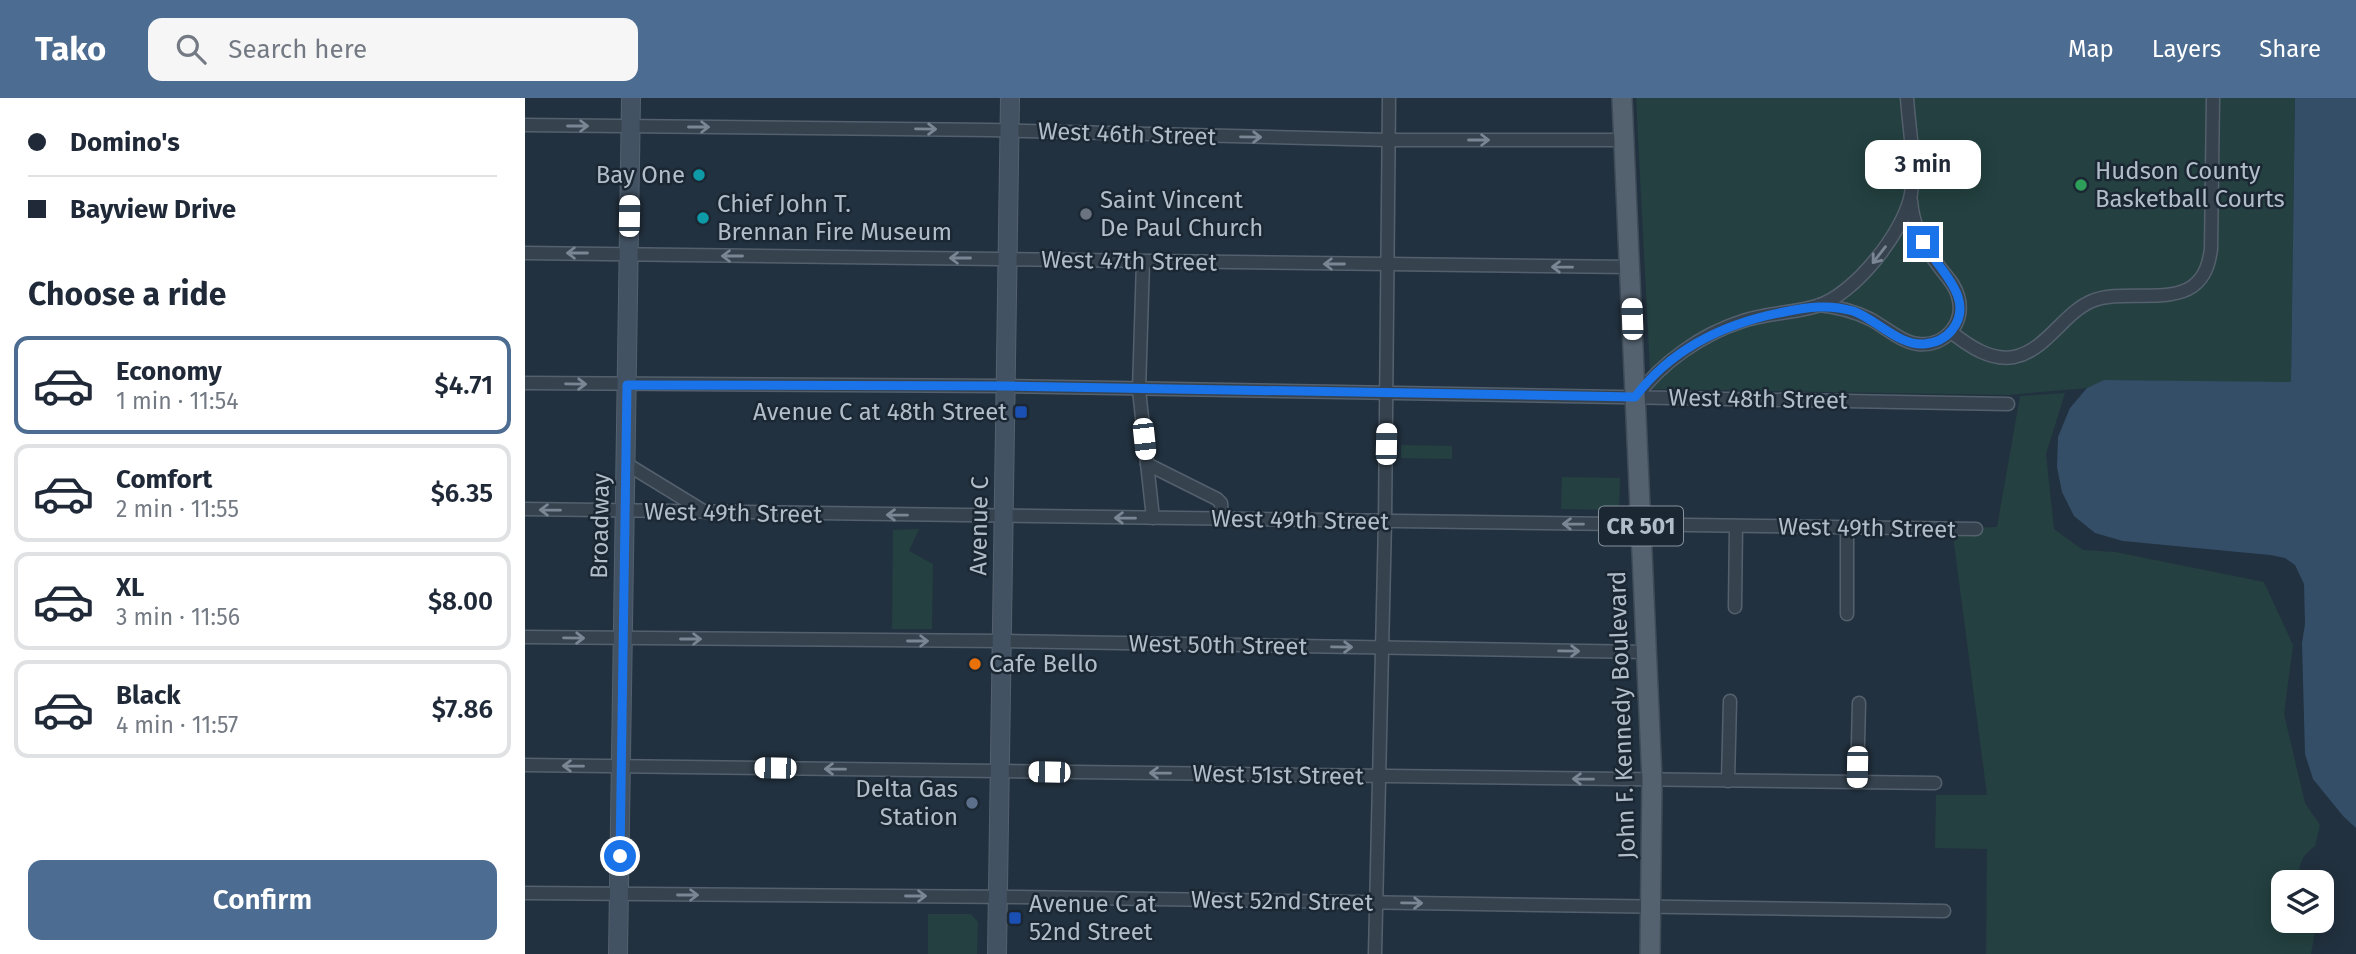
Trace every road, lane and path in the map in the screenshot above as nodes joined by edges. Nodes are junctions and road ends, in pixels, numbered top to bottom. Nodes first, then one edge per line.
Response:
1 (631, 98) edge
2 (1010, 98) edge
3 (1389, 98) edge
4 (1622, 98) edge
5 (1907, 98) edge
6 (2213, 98) edge
7 (525, 125) edge
8 (630, 126) junction
9 (1009, 131) junction
10 (1388, 140) junction
11 (1625, 140) junction
12 (1910, 195) junction
13 (525, 253) edge
14 (628, 254) junction
15 (1007, 259) junction
16 (1143, 262) junction
17 (1388, 264) junction
18 (1630, 267) junction
19 (1819, 305) junction
20 (1951, 332) junction
21 (525, 383) edge
22 (627, 385) junction
23 (1006, 386) junction
24 (1139, 390) junction
25 (1387, 393) junction
26 (1635, 397) junction
27 (2008, 404) dead end
28 (625, 463) junction
29 (1147, 464) junction
30 (525, 509) edge
31 (625, 511) junction
32 (705, 512) junction
33 (1004, 516) junction
34 (1153, 518) junction
35 (1221, 519) junction
36 (1385, 521) junction
37 (1641, 525) junction
38 (1736, 526) junction
39 (1847, 528) junction
40 (1976, 529) dead end
41 (1735, 607) dead end
42 (1847, 614) dead end
43 (525, 637) edge
44 (622, 639) junction
45 (1002, 641) junction
46 (1382, 647) junction
47 (1646, 652) junction
48 (1730, 701) dead end
49 (1859, 703) dead end
50 (525, 765) edge
51 (621, 766) junction
52 (999, 771) junction
53 (1379, 776) junction
54 (1652, 780) junction
55 (1728, 781) junction
56 (1857, 782) junction
57 (1935, 783) dead end
58 (525, 893) edge
59 (620, 894) junction
60 (996, 897) junction
61 (1376, 902) junction
62 (1650, 907) junction
63 (1944, 911) dead end
64 (618, 954) edge
65 (997, 954) edge
66 (1375, 954) edge
67 (1650, 954) edge

1 - 8 street, Broadway
2 - 9 street, Avenue C
3 - 10 street
4 - 11 main road, John F. Kennedy Boulevard / CR 501
5 - 12 street
6 - 20 street
7 -> 8 street, West 46th Street
8 -> 9 street, West 46th Street
8 - 14 street, Broadway
9 -> 10 street, West 46th Street
9 - 15 street, Avenue C
10 -> 11 street, West 46th Street
10 - 17 street
11 - 18 main road, John F. Kennedy Boulevard / CR 501
12 -> 19 street
12 - 20 street
14 -> 13 street, West 47th Street
15 -> 14 street, West 47th Street
14 - 22 street, Broadway
15 - 16 street, West 47th Street
15 - 23 street, Avenue C
17 -> 16 street, West 47th Street
16 - 24 street
18 -> 17 street, West 47th Street
17 - 25 street
18 - 26 main road, John F. Kennedy Boulevard / CR 501
19 - 20 street
19 - 26 street
21 -> 22 street, West 48th Street
22 - 23 street, West 48th Street
22 - 28 street, Broadway
23 - 24 street, West 48th Street
23 - 33 street, Avenue C
24 - 25 street, West 48th Street
24 - 29 street
25 - 26 street, West 48th Street
25 - 36 street
26 - 27 street, West 48th Street
26 - 37 main road, John F. Kennedy Boulevard / CR 501
28 - 31 street, Broadway
28 - 32 street
29 - 34 street
29 - 35 street
31 -> 30 street, West 49th Street
31 - 32 street, West 49th Street
31 - 44 street, Broadway
33 -> 32 street, West 49th Street
34 -> 33 street, West 49th Street
33 - 45 street, Avenue C
34 - 35 street, West 49th Street
35 - 36 street, West 49th Street
37 -> 36 street, West 49th Street
36 - 46 street
37 - 38 street, West 49th Street
37 - 47 main road, John F. Kennedy Boulevard / CR 501
38 - 39 street, West 49th Street
38 - 41 street
39 - 40 street, West 49th Street
39 - 42 street
43 -> 44 street, West 50th Street
44 -> 45 street, West 50th Street
44 - 51 street, Broadway
45 -> 46 street, West 50th Street
45 - 52 street, Avenue C
46 -> 47 street, West 50th Street
46 - 53 street
47 - 54 main road, John F. Kennedy Boulevard / CR 501
48 - 55 street
49 - 56 street
51 -> 50 street, West 51st Street
52 -> 51 street, West 51st Street
51 - 59 street, Broadway
53 -> 52 street, West 51st Street
52 - 60 street, Avenue C
54 -> 53 street, West 51st Street
53 - 61 street
54 - 55 street, West 51st Street
54 - 62 main road, John F. Kennedy Boulevard / CR 501
55 - 56 street, West 51st Street
56 - 57 street, West 51st Street
58 - 59 street, West 52nd Street
59 -> 60 street, West 52nd Street
59 - 64 street, Broadway
60 - 61 street, West 52nd Street
60 - 65 street, Avenue C
61 -> 62 street, West 52nd Street
61 - 66 street
62 - 63 street, West 52nd Street
62 - 67 main road, John F. Kennedy Boulevard / CR 501

